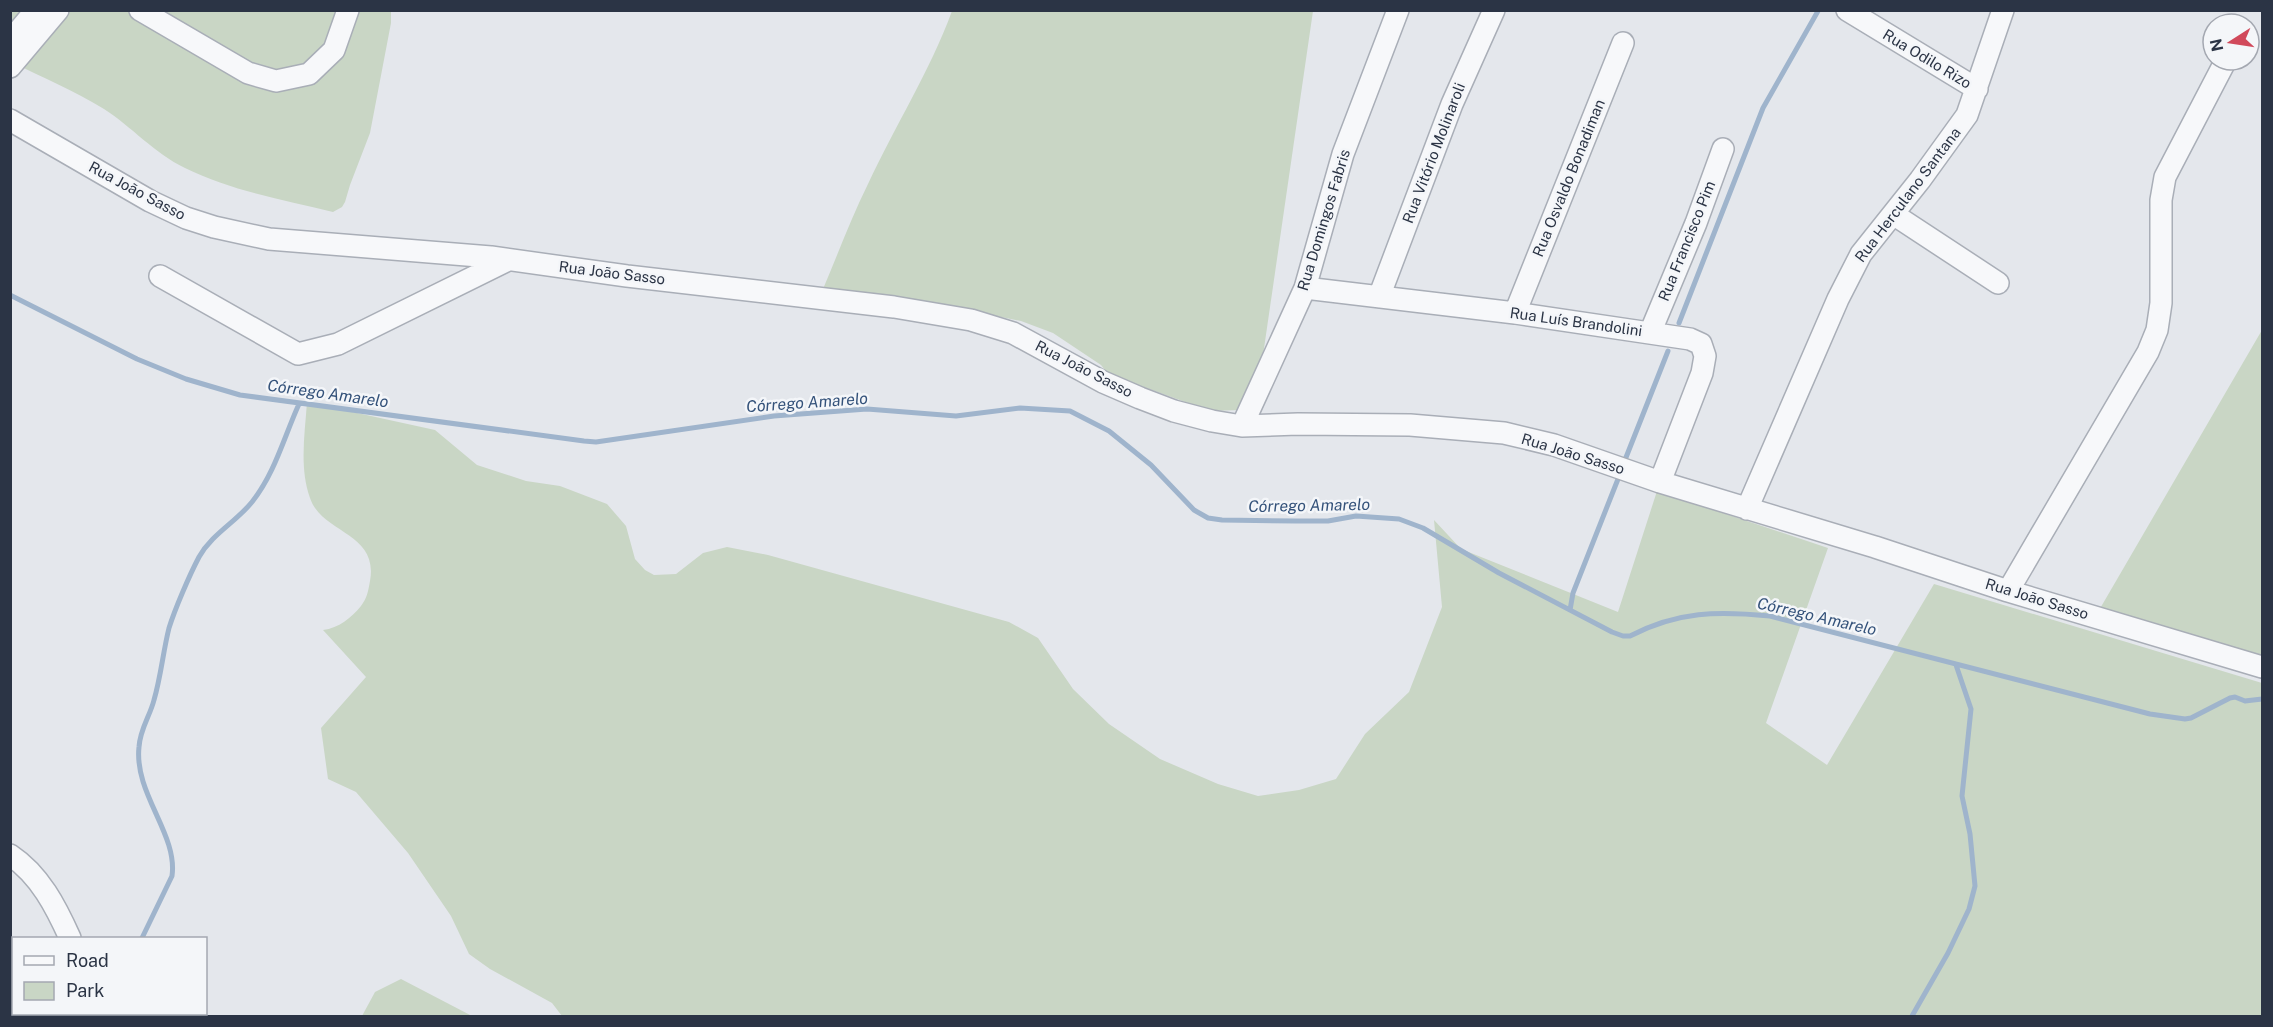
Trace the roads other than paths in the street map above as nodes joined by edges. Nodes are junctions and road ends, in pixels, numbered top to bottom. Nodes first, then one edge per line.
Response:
1 (36, 10) edge
2 (58, 10) edge
3 (140, 10) edge
4 (348, 10) edge
5 (1398, 10) edge
6 (1494, 10) edge
7 (1847, 10) edge
8 (2003, 10) edge
9 (10, 41) edge
10 (1623, 43) dead end
11 (10, 67) edge
12 (2220, 72) edge
13 (1977, 89) junction
14 (10, 120) edge
15 (1723, 149) dead end
16 (1893, 214) junction
17 (508, 260) junction
18 (160, 276) dead end
19 (1998, 283) dead end
20 (1305, 288) junction
21 (1379, 297) junction
22 (1515, 313) junction
23 (1650, 333) junction
24 (1242, 426) junction
25 (1660, 482) junction
26 (1747, 509) junction
27 (2008, 591) junction
28 (2262, 667) edge
29 (10, 855) edge
30 (69, 937) edge

1 - 9 street
2 - 11 street
3 - 4 street
5 - 20 street, Rua Domingos Fabris
6 - 21 street, Rua Vitório Molinaroli
7 - 13 street, Rua Odilo Rizo
8 - 13 street, Rua Herculano Santana
10 - 22 street, Rua Osvaldo Bonadiman
12 - 27 street
13 - 16 street, Rua Herculano Santana
14 - 17 street, Rua João Sasso
15 - 23 street, Rua Francisco Pim
16 - 19 street
16 - 26 street, Rua Herculano Santana
17 - 18 street
17 - 24 street, Rua João Sasso
20 - 21 street, Rua Luís Brandolini
20 - 24 street, Rua Domingos Fabris
21 - 22 street, Rua Luís Brandolini
22 - 23 street, Rua Luís Brandolini
23 - 25 street, Rua Luís Brandolini
24 - 25 street, Rua João Sasso
25 - 26 street, Rua João Sasso
26 - 27 street, Rua João Sasso
27 - 28 street, Rua João Sasso
29 - 30 street

